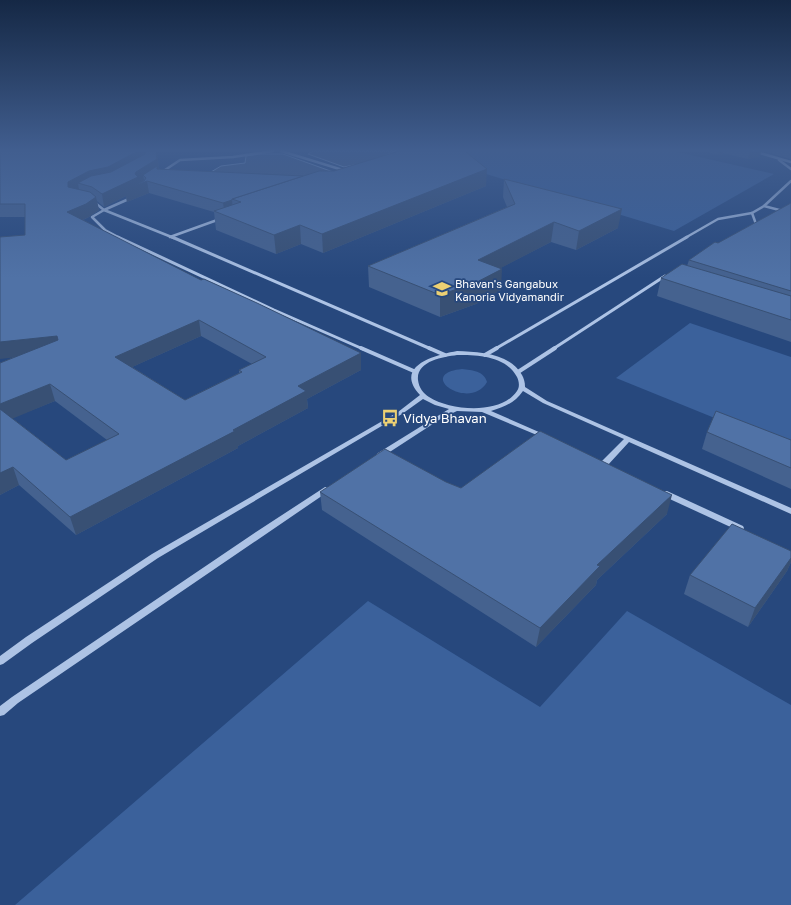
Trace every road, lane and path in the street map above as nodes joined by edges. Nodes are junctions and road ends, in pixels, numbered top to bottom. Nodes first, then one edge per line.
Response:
1 (778, 193) edge
2 (135, 196) dead end
3 (87, 200) edge
4 (764, 206) junction
5 (104, 210) junction
6 (791, 213) edge
7 (752, 214) junction
8 (221, 219) edge
9 (749, 228) edge
10 (170, 237) junction
11 (667, 275) edge
12 (446, 355) junction
13 (485, 355) junction
14 (416, 372) junction
15 (518, 372) junction
16 (522, 388) junction
17 (423, 396) junction
18 (455, 409) junction
19 (484, 410) junction
20 (552, 439) edge
21 (628, 439) junction
22 (373, 460) edge
23 (604, 464) edge
24 (333, 486) edge
25 (659, 490) edge
26 (791, 511) edge
27 (748, 532) edge
28 (0, 661) edge
29 (0, 712) edge

1 - 4 street
2 - 5 street
3 - 5 street
4 - 6 street
4 - 7 street
5 - 10 street
5 - 14 street
7 - 9 street
7 - 13 street
8 - 10 street
10 - 12 street
11 - 15 street
12 - 13 street
12 - 14 street
13 - 15 street
14 - 17 street
15 - 16 street
16 - 19 street
16 - 21 street
17 - 18 street
17 - 28 street
18 - 19 street
18 - 22 street
19 - 20 street
21 - 23 street
21 - 26 street
24 - 29 street
25 - 27 street

